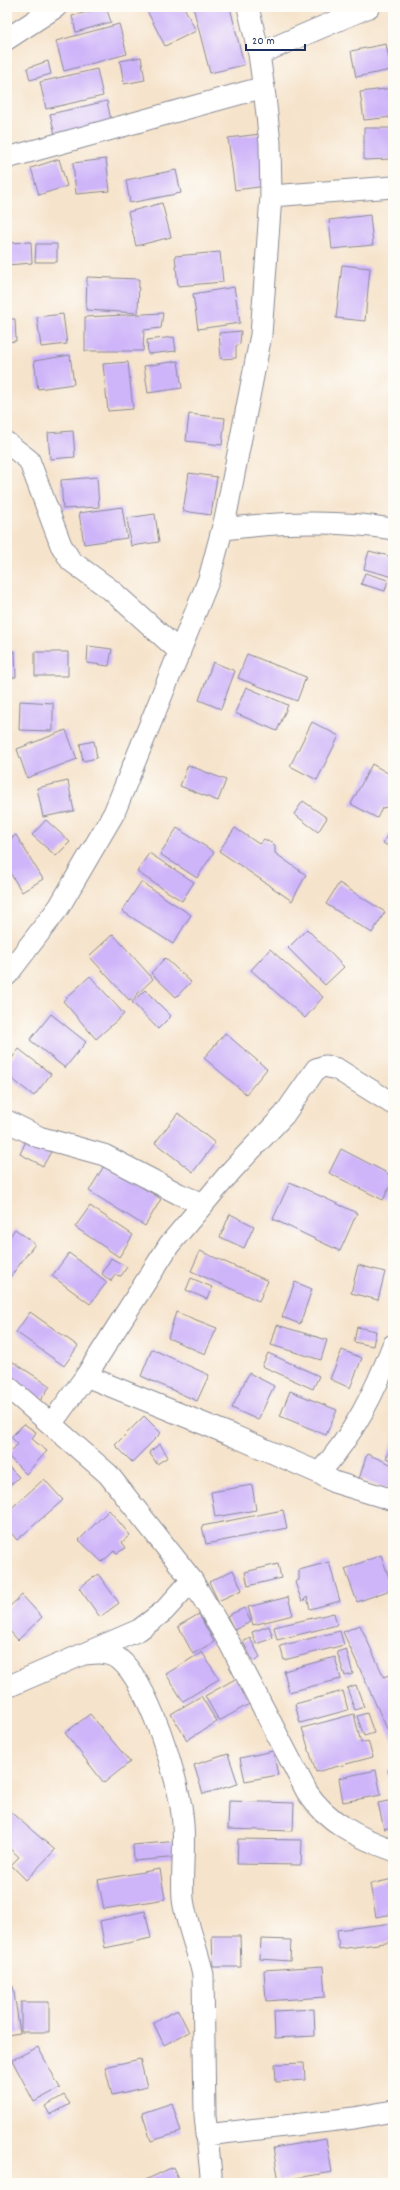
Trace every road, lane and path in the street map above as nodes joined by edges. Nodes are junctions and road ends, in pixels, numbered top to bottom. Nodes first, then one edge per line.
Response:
1 (56, 7) edge
2 (248, 7) edge
3 (369, 7) edge
4 (7, 39) edge
5 (259, 54) junction
6 (264, 87) junction
7 (7, 158) edge
8 (393, 188) edge
9 (271, 196) junction
10 (7, 443) edge
11 (223, 529) junction
12 (393, 529) edge
13 (180, 652) junction
14 (7, 975) edge
15 (393, 1104) edge
16 (7, 1121) edge
17 (203, 1204) junction
18 (393, 1345) edge
19 (86, 1376) junction
20 (7, 1386) edge
21 (51, 1424) junction
22 (319, 1473) junction
23 (393, 1500) edge
24 (192, 1580) junction
25 (84, 1654) junction
26 (7, 1687) edge
27 (393, 1850) edge
28 (393, 2111) edge
29 (206, 2134) junction
30 (210, 2183) edge

1 - 4 street
2 - 5 street
3 - 5 street
5 - 6 street
6 - 7 street
6 - 9 street
8 - 9 street
9 - 11 street
10 - 13 street
11 - 12 street
11 - 13 street
13 - 14 street
15 - 17 street
16 - 17 street
17 - 19 street
18 - 22 street
19 - 21 street
19 - 22 street
20 - 21 street
21 - 24 street
22 - 23 street
24 - 25 street
24 - 27 street
25 - 26 street
25 - 29 street
28 - 29 street
29 - 30 street

